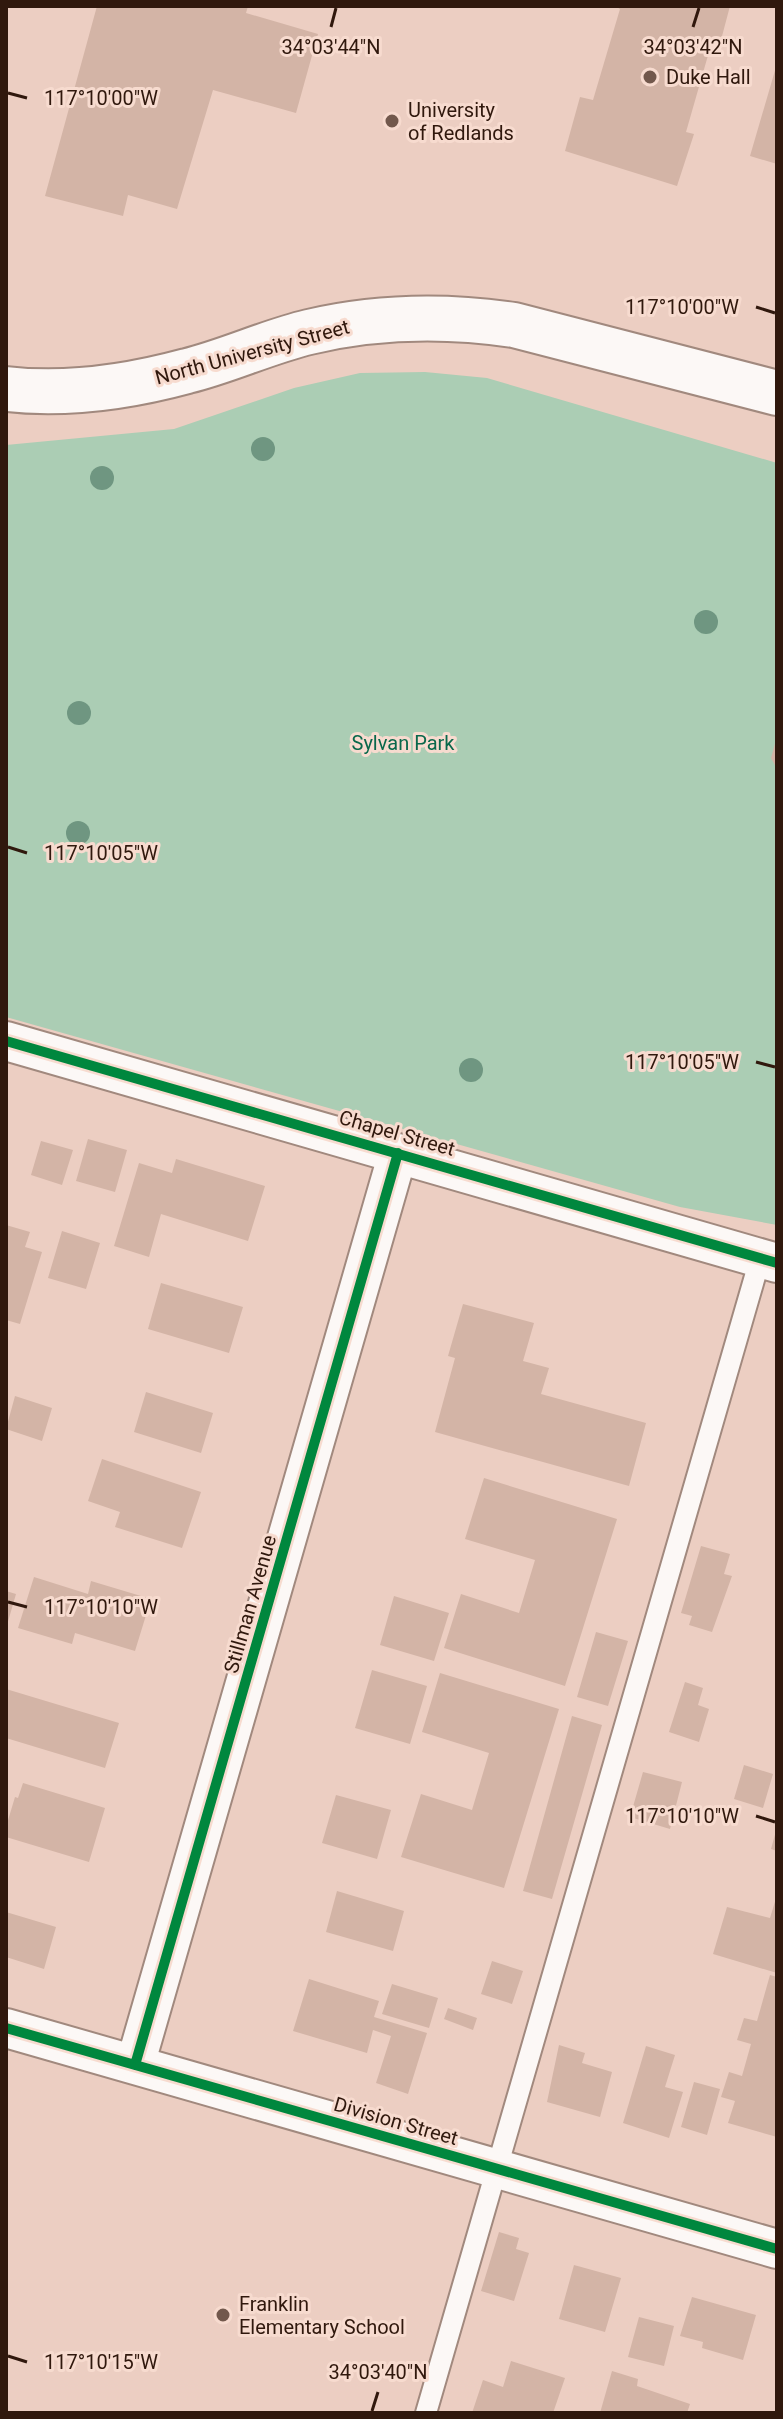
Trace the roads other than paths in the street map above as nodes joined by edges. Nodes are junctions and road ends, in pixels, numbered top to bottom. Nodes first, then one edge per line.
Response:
1 (6, 389) edge
2 (777, 393) edge
3 (6, 1041) edge
4 (398, 1153) junction
5 (768, 1261) edge
6 (6, 2028) edge
7 (135, 2065) junction
8 (495, 2169) junction
9 (777, 2249) edge
10 (426, 2413) edge

1 - 2 street, North University Street
3 - 4 street, Chapel Street
4 - 5 street, Chapel Street
4 - 7 street, Stillman Avenue
5 - 8 lane
6 - 7 street, Division Street
7 - 8 street, Division Street
8 - 9 street, Division Street
8 - 10 lane

